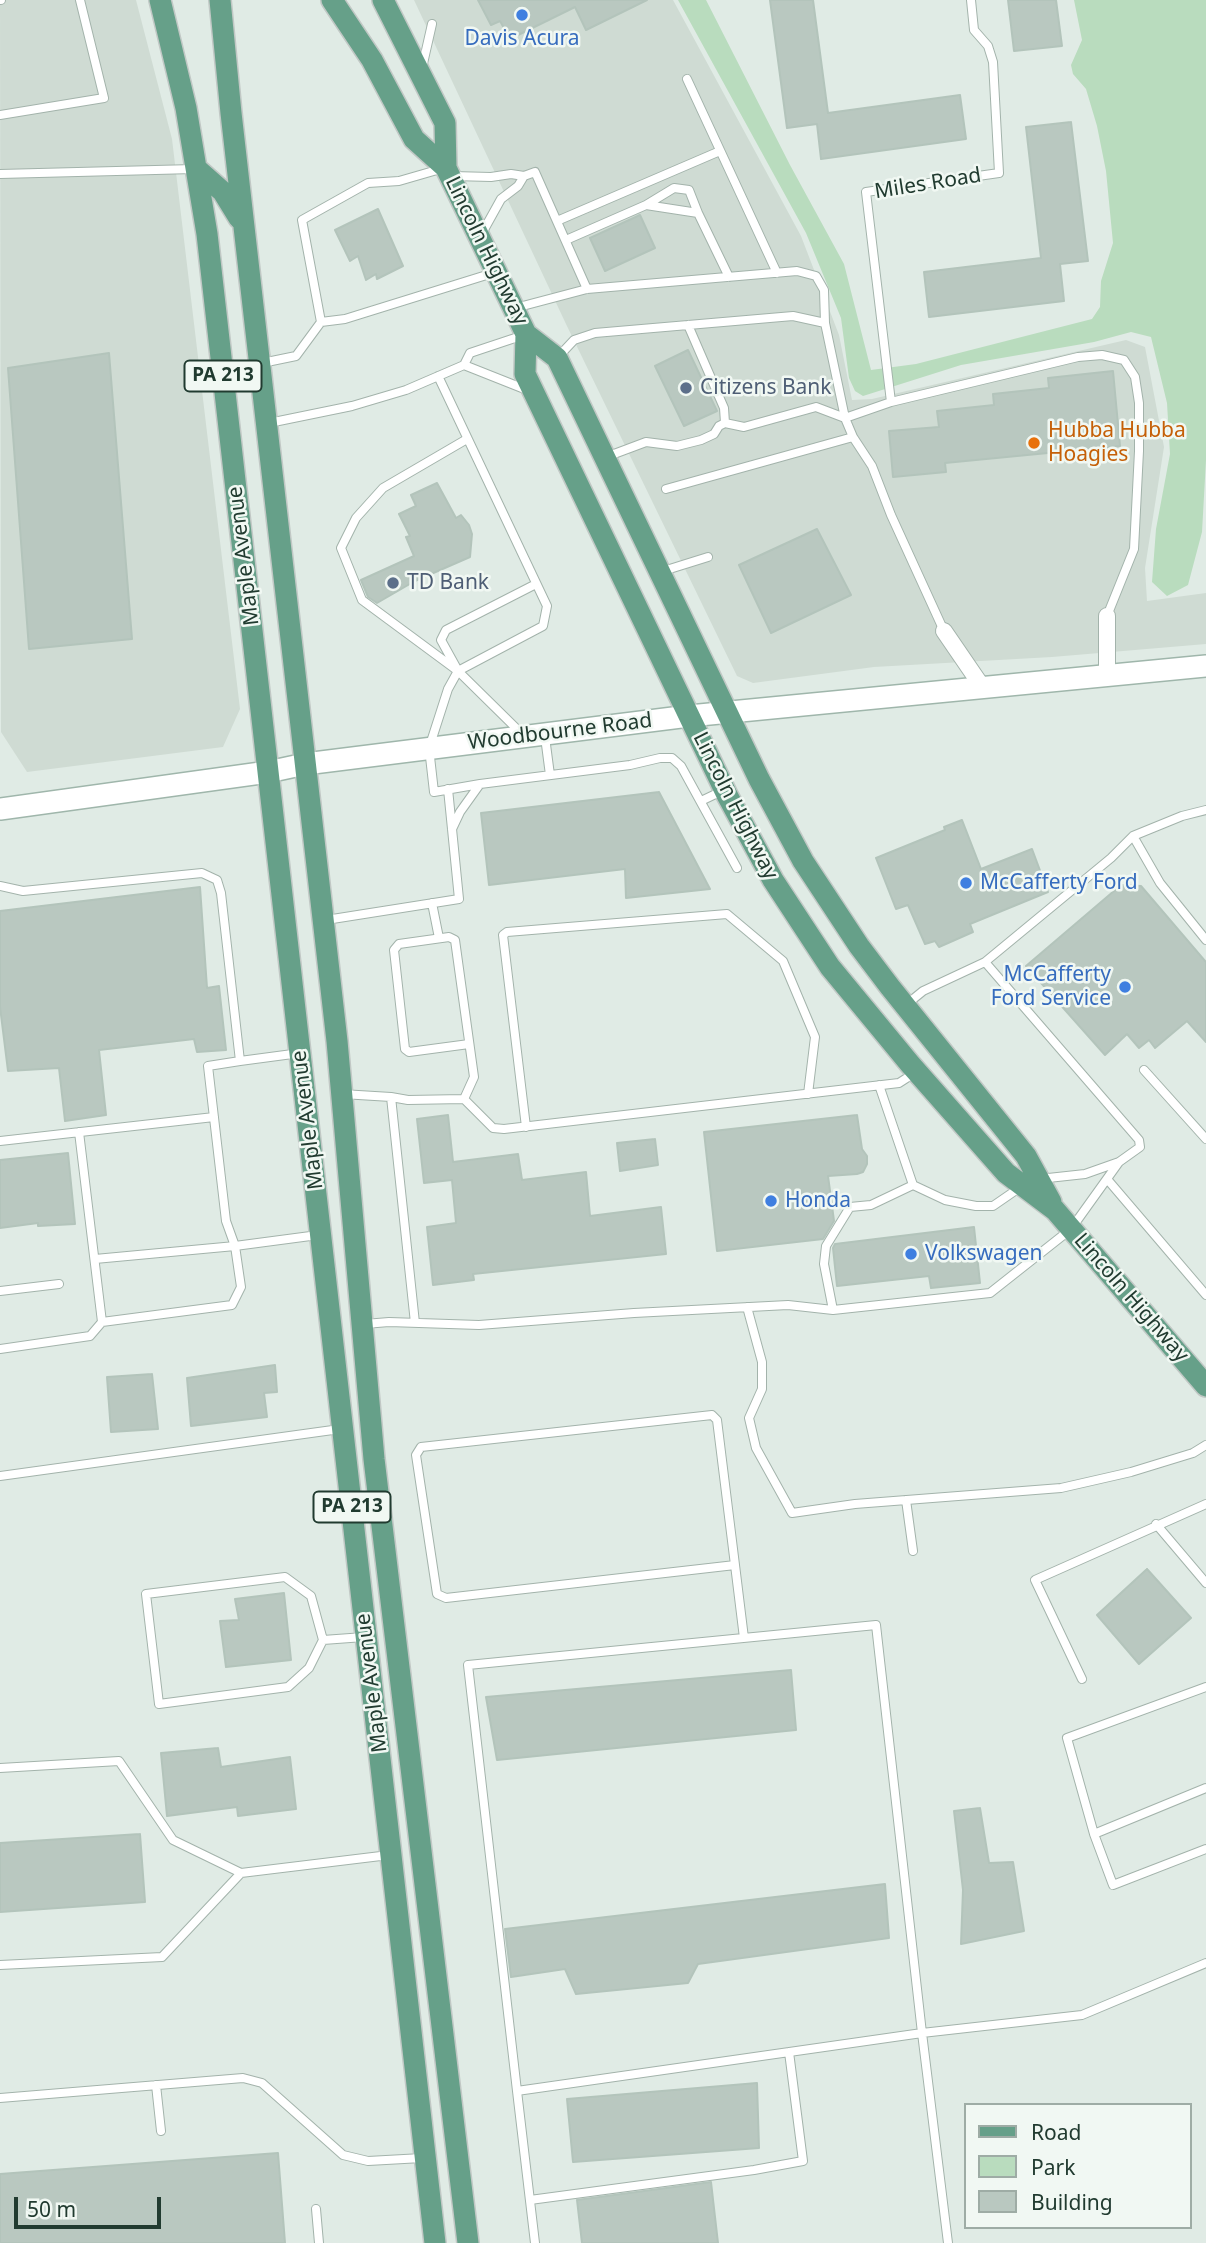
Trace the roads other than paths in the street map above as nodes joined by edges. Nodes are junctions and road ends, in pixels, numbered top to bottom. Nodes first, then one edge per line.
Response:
1 (80, 0) edge
2 (160, 0) edge
3 (220, 0) edge
4 (332, 0) edge
5 (383, 0) edge
6 (971, 0) edge
7 (432, 23) dead end
8 (421, 74) junction
9 (687, 79) dead end
10 (0, 115) edge
11 (720, 151) junction
12 (197, 169) junction
13 (448, 172) junction
14 (0, 174) edge
15 (524, 176) junction
16 (646, 205) junction
17 (698, 213) junction
18 (557, 221) junction
19 (244, 230) junction
20 (480, 238) junction
21 (566, 240) junction
22 (496, 272) junction
23 (777, 273) junction
24 (729, 277) junction
25 (587, 289) junction
26 (515, 308) junction
27 (321, 321) junction
28 (825, 323) junction
29 (688, 325) junction
30 (526, 334) junction
31 (557, 358) junction
32 (260, 363) junction
33 (464, 365) junction
34 (438, 376) junction
35 (534, 393) junction
36 (891, 402) junction
37 (845, 418) junction
38 (266, 423) junction
39 (725, 423) junction
40 (853, 437) junction
41 (467, 439) junction
42 (605, 457) junction
43 (666, 489) dead end
44 (708, 557) dead end
45 (660, 572) junction
46 (536, 584) junction
47 (1107, 616) joint
48 (944, 631) joint
49 (1206, 666) edge
50 (458, 671) junction
51 (1107, 676) junction
52 (984, 688) junction
53 (728, 713) junction
54 (689, 716) junction
55 (535, 735) junction
56 (429, 748) junction
57 (305, 764) junction
58 (268, 772) junction
59 (550, 775) junction
60 (480, 784) junction
61 (448, 789) junction
62 (724, 789) junction
63 (701, 801) junction
64 (0, 809) edge
65 (1206, 810) edge
66 (452, 829) junction
67 (1133, 836) junction
68 (737, 868) dead end
69 (0, 886) edge
70 (432, 903) junction
71 (323, 920) junction
72 (439, 938) junction
73 (1206, 940) edge
74 (985, 962) junction
75 (905, 1006) junction
76 (469, 1044) junction
77 (300, 1053) junction
78 (240, 1061) junction
79 (1144, 1070) dead end
80 (916, 1072) junction
81 (879, 1085) junction
82 (342, 1094) junction
83 (808, 1094) junction
84 (391, 1097) junction
85 (464, 1100) junction
86 (214, 1117) junction
87 (526, 1126) junction
88 (79, 1132) junction
89 (1206, 1139) edge
90 (0, 1141) edge
91 (1119, 1162) junction
92 (1107, 1179) junction
93 (1030, 1182) junction
94 (913, 1185) junction
95 (1071, 1229) junction
96 (321, 1234) junction
97 (235, 1246) junction
98 (95, 1259) junction
99 (59, 1284) dead end
100 (0, 1291) edge
101 (1206, 1295) edge
102 (747, 1307) junction
103 (833, 1310) junction
104 (102, 1322) junction
105 (415, 1323) junction
106 (362, 1324) junction
107 (0, 1349) edge
108 (1206, 1386) edge
109 (343, 1429) junction
110 (1206, 1445) edge
111 (0, 1475) edge
112 (906, 1500) junction
113 (1206, 1504) edge
114 (1156, 1524) junction
115 (913, 1551) dead end
116 (735, 1565) junction
117 (1206, 1583) edge
118 (367, 1636) junction
119 (744, 1638) junction
120 (323, 1640) junction
121 (1082, 1679) dead end
122 (1206, 1687) edge
123 (0, 1768) edge
124 (1206, 1788) edge
125 (1094, 1834) junction
126 (1206, 1849) edge
127 (392, 1855) junction
128 (241, 1873) junction
129 (1206, 1964) edge
130 (0, 1965) edge
131 (922, 2033) junction
132 (789, 2052) junction
133 (156, 2085) junction
134 (517, 2091) junction
135 (0, 2098) edge
136 (161, 2131) dead end
137 (425, 2158) junction
138 (530, 2200) junction
139 (316, 2209) dead end
140 (318, 2243) edge
141 (435, 2243) edge
142 (468, 2243) edge
143 (535, 2243) edge
144 (948, 2243) edge

1 - 10 lane
2 - 12 main road, Maple Avenue / PA 213
3 - 19 main road, Maple Avenue / PA 213
4 - 13 main road, Lincoln Highway
5 - 8 main road, Lincoln Highway
6 - 36 lane, Miles Road
7 - 8 lane
8 - 13 main road, Lincoln Highway
9 - 11 lane
11 - 18 lane
11 - 23 lane
12 - 14 lane
12 - 19 main road
12 - 58 main road, Maple Avenue / PA 213
13 - 15 lane
13 - 20 main road, Lincoln Highway
13 - 27 lane
15 - 18 lane
15 - 20 lane
16 - 17 lane
16 - 17 lane
16 - 21 lane
17 - 24 lane
18 - 21 lane
19 - 32 main road, Maple Avenue / PA 213
20 - 22 main road, Lincoln Highway
21 - 25 lane
22 - 26 main road, Lincoln Highway
22 - 27 lane
23 - 24 lane
23 - 28 lane
24 - 25 lane
25 - 26 lane
26 - 30 main road, Lincoln Highway
27 - 32 lane
28 - 29 lane
28 - 37 lane
29 - 31 lane
29 - 39 lane
30 - 31 main road, Lincoln Highway
30 - 33 lane
30 - 35 main road, Lincoln Highway
31 - 42 main road, Lincoln Highway
32 - 38 main road, Maple Avenue / PA 213
33 - 34 lane
33 - 35 lane
34 - 38 lane
34 - 41 lane
35 - 54 main road, Lincoln Highway
36 - 37 lane
36 - 47 lane
37 - 39 lane
37 - 40 lane
38 - 57 main road, Maple Avenue / PA 213
39 - 42 lane
40 - 43 lane
40 - 48 lane
41 - 46 lane
41 - 50 lane
42 - 45 main road, Lincoln Highway
44 - 45 lane
45 - 53 main road, Lincoln Highway
46 - 50 lane
46 - 50 lane
47 - 51 street
48 - 52 street
49 - 51 main road, Woodbourne Road
50 - 55 lane
50 - 56 lane
51 - 52 main road, Woodbourne Road
52 - 53 main road, Woodbourne Road
53 - 54 main road, Woodbourne Road
53 - 75 main road, Lincoln Highway
54 - 55 main road, Woodbourne Road
54 - 62 main road, Lincoln Highway
55 - 56 main road, Woodbourne Road
55 - 59 lane
56 - 57 main road, Woodbourne Road
56 - 61 lane
57 - 58 main road, Woodbourne Road
57 - 71 main road, Maple Avenue / PA 213
58 - 64 main road, Woodbourne Road
58 - 77 main road, Maple Avenue / PA 213
59 - 60 lane
59 - 63 lane
60 - 61 lane
60 - 66 lane
61 - 66 lane
62 - 63 lane
62 - 80 main road, Lincoln Highway
63 - 68 lane
65 - 67 lane
66 - 70 lane
67 - 73 lane
67 - 74 lane
69 - 78 lane
70 - 71 lane
70 - 72 lane
71 - 82 main road, Maple Avenue / PA 213
72 - 76 lane
72 - 76 lane
74 - 75 lane
74 - 91 lane
75 - 93 main road, Lincoln Highway
76 - 85 lane
77 - 78 lane
77 - 96 main road, Maple Avenue / PA 213
78 - 86 lane
79 - 89 lane
80 - 81 lane
80 - 93 main road, Lincoln Highway
81 - 83 lane
81 - 94 lane
82 - 84 lane
82 - 106 main road, Maple Avenue / PA 213
83 - 87 lane
83 - 87 lane
84 - 85 lane
84 - 105 lane
85 - 87 lane
86 - 88 lane
86 - 97 lane
88 - 90 lane
88 - 98 lane
91 - 92 lane
91 - 93 lane
92 - 95 lane
92 - 101 lane
93 - 94 lane
93 - 95 main road, Lincoln Highway
94 - 103 lane
95 - 103 lane
95 - 108 main road, Lincoln Highway
96 - 97 lane
96 - 109 main road, Maple Avenue / PA 213
97 - 98 lane
97 - 104 lane
98 - 104 lane
99 - 100 lane
102 - 103 lane
102 - 105 lane
102 - 112 lane
104 - 107 lane
105 - 106 lane
106 - 142 main road, Maple Avenue / PA 213
109 - 111 lane
109 - 118 main road, Maple Avenue / PA 213
110 - 112 lane
112 - 115 lane
113 - 114 lane
114 - 117 lane
114 - 121 lane
116 - 116 lane
116 - 119 lane
118 - 120 lane
118 - 127 main road, Maple Avenue / PA 213
119 - 131 lane
119 - 134 lane
120 - 120 lane
122 - 125 lane
123 - 128 lane
124 - 125 lane
125 - 126 lane
127 - 128 lane
127 - 137 main road, Maple Avenue / PA 213
128 - 130 lane
129 - 131 lane
131 - 132 lane
131 - 144 lane
132 - 134 lane
132 - 138 lane
133 - 135 lane
133 - 136 lane
133 - 137 lane
134 - 138 lane
137 - 141 main road, Maple Avenue / PA 213
138 - 143 lane
139 - 140 lane

